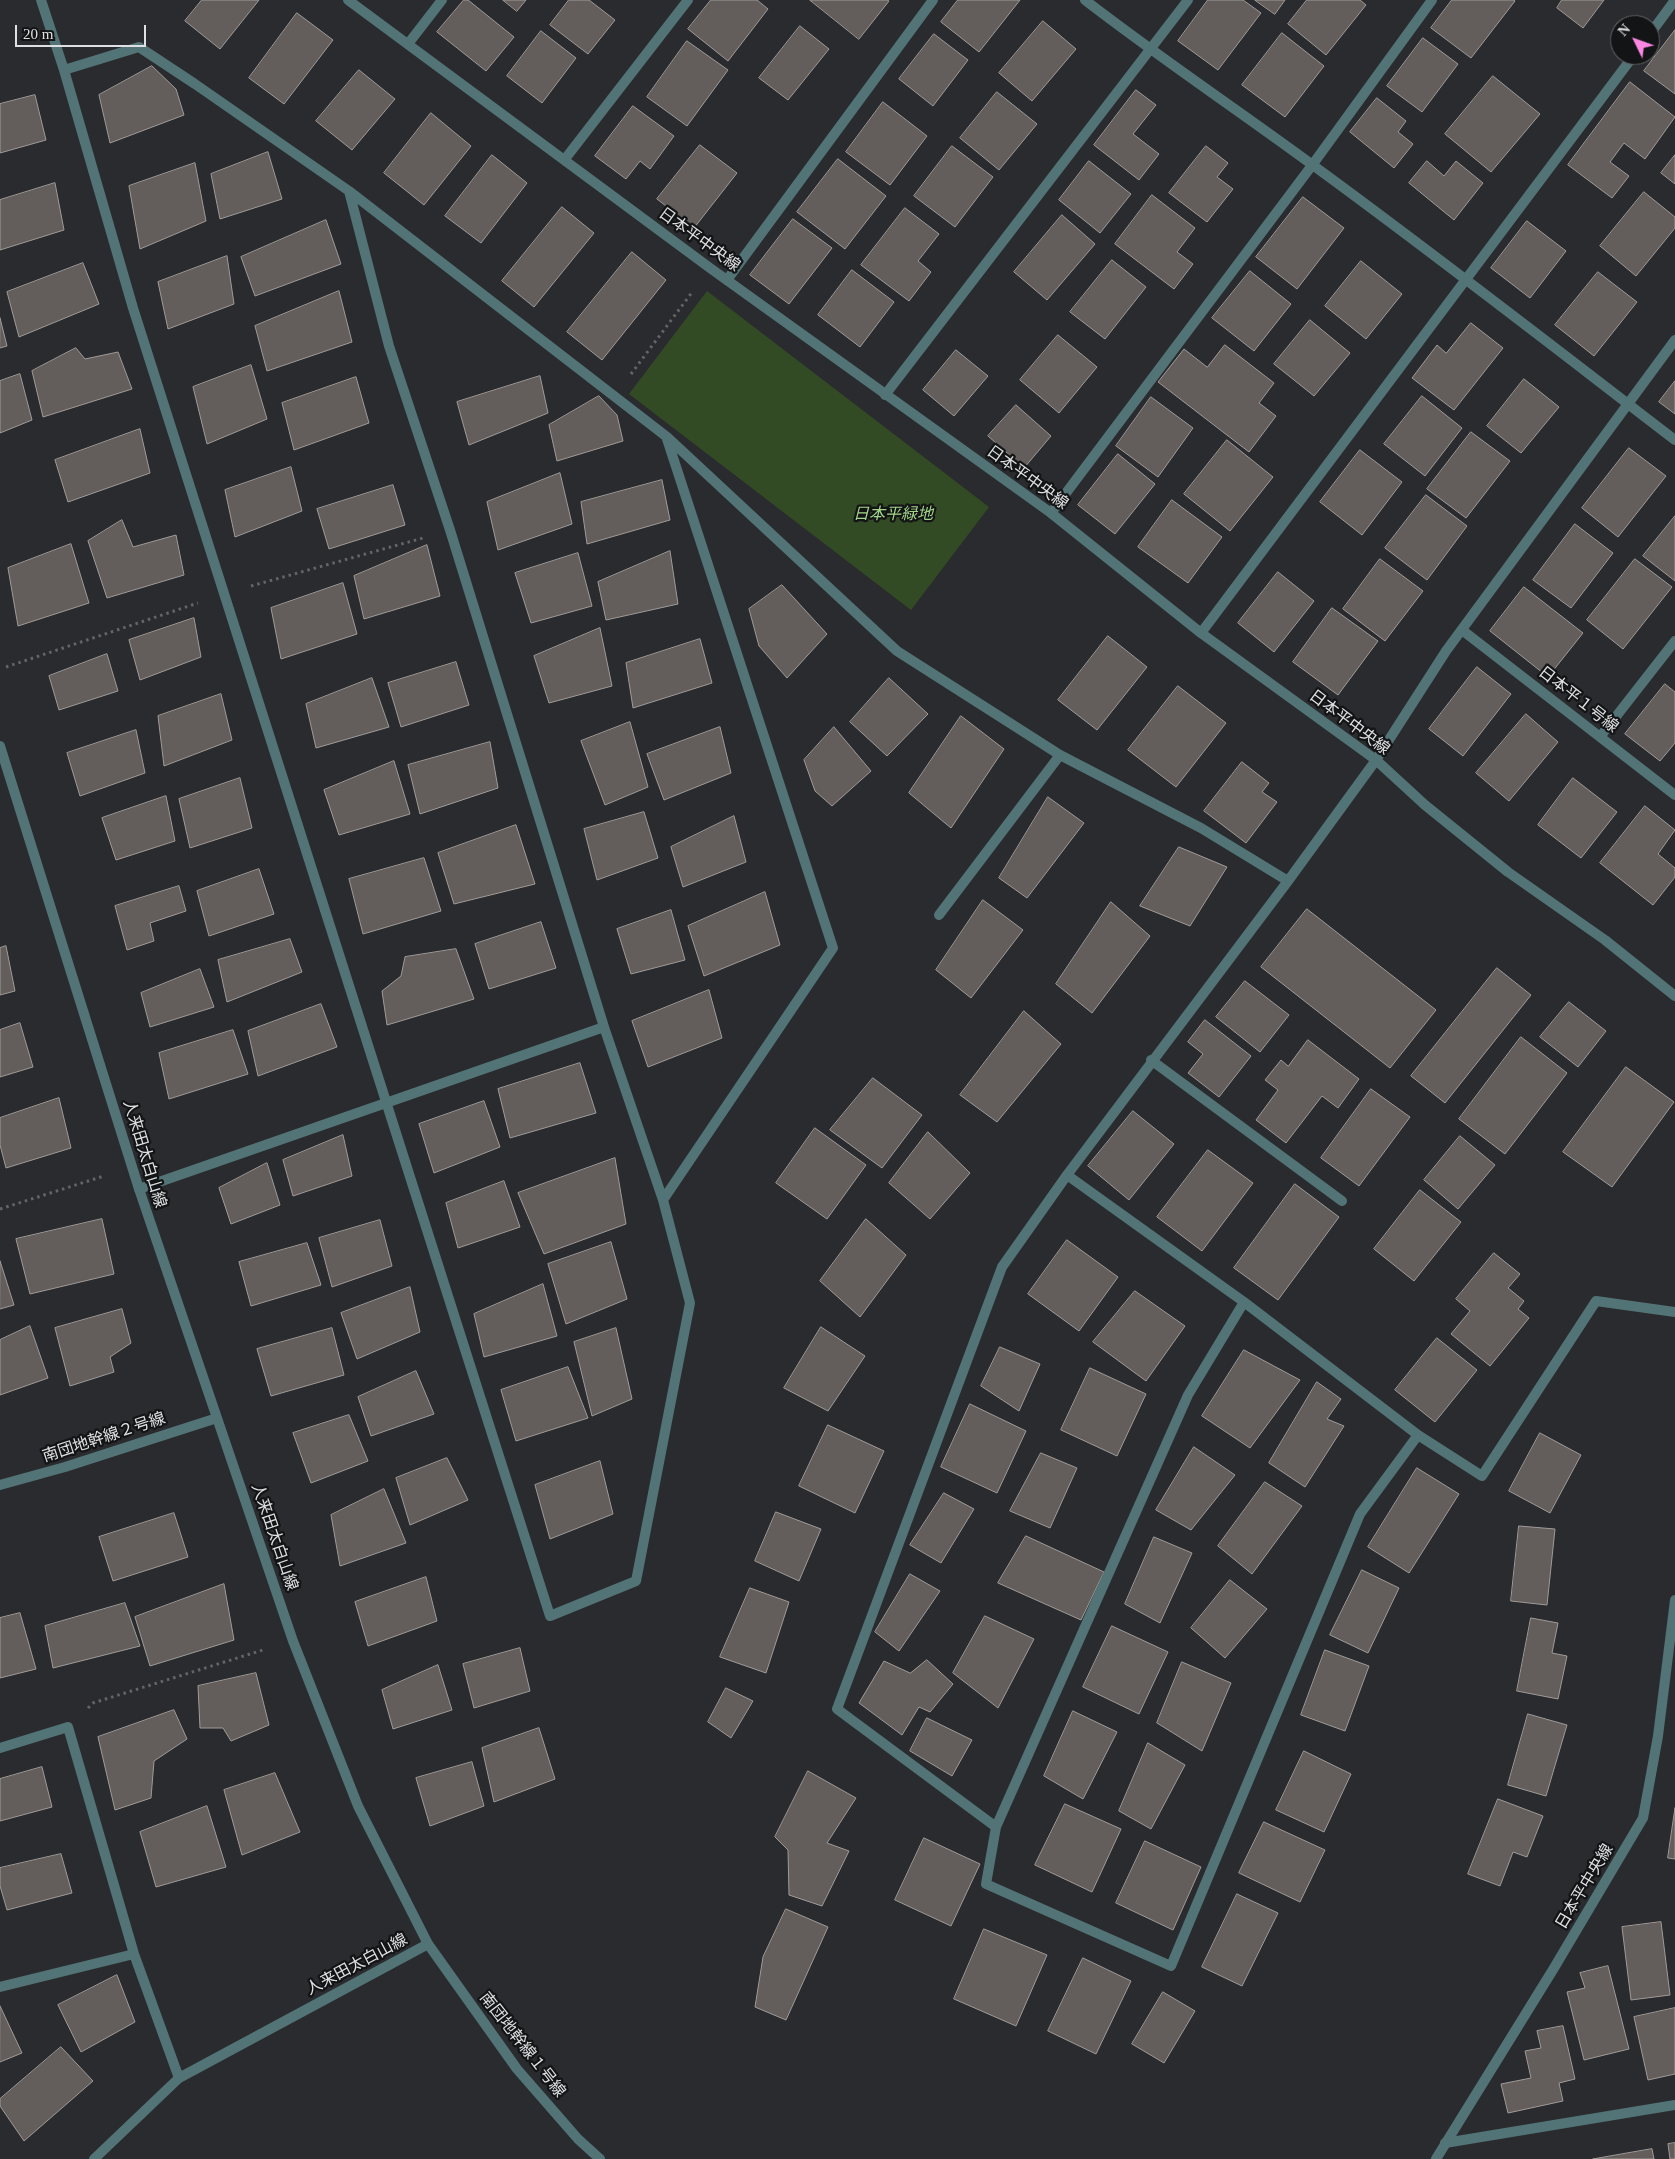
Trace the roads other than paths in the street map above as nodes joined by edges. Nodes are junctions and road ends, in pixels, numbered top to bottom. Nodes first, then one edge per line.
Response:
1 (41, 0) edge
2 (348, 0) edge
3 (442, 0) edge
4 (688, 0) edge
5 (933, 0) edge
6 (1084, 0) edge
7 (1188, 0) edge
8 (1432, 0) edge
9 (1675, 0) edge
10 (1660, 20) edge
11 (408, 44) junction
12 (1150, 50) junction
13 (1626, 65) edge
14 (64, 70) junction
15 (565, 159) junction
16 (1313, 164) junction
17 (349, 191) junction
18 (1466, 278) junction
19 (727, 280) junction
20 (1675, 340) edge
21 (885, 395) junction
22 (1628, 404) junction
23 (667, 437) junction
24 (1675, 440) edge
25 (1051, 513) junction
26 (1462, 630) junction
27 (1201, 633) junction
28 (1675, 641) edge
29 (1600, 737) junction
30 (0, 746) edge
31 (1060, 755) junction
32 (1376, 760) junction
33 (1675, 795) edge
34 (1288, 881) junction
35 (939, 915) dead end
36 (1675, 996) edge
37 (604, 1027) junction
38 (1151, 1060) junction
39 (386, 1102) junction
40 (1066, 1175) junction
41 (139, 1190) junction
42 (663, 1200) junction
43 (1342, 1201) dead end
44 (1244, 1302) junction
45 (1675, 1312) edge
46 (217, 1418) junction
47 (1418, 1435) junction
48 (0, 1486) edge
49 (1675, 1600) edge
50 (0, 1748) edge
51 (996, 1827) junction
52 (428, 1944) junction
53 (134, 1954) junction
54 (0, 1987) edge
55 (179, 2078) junction
56 (1675, 2105) edge
57 (1445, 2143) junction
58 (94, 2159) edge
59 (600, 2159) edge
60 (1436, 2159) edge

1 - 14 street
2 - 11 street, 日本平中央線
3 - 11 street
4 - 15 street
5 - 19 street
6 - 12 street
7 - 12 street
8 - 16 street
9 - 10 street
11 - 15 street, 日本平中央線
12 - 16 street
12 - 21 street
13 - 18 street
14 - 17 street
14 - 39 street
15 - 19 street, 日本平中央線
16 - 18 street
16 - 25 street
17 - 23 street
17 - 37 street
18 - 22 street
18 - 27 street
19 - 21 street, 日本平中央線
20 - 22 street
21 - 25 street, 日本平中央線
22 - 24 street
22 - 26 street
23 - 31 street
23 - 42 street
25 - 27 street, 日本平中央線
26 - 29 street, 日本平１号線
26 - 32 street
27 - 32 street, 日本平中央線
28 - 29 street
29 - 33 street, 日本平１号線
30 - 41 street, 人来田太白山線
31 - 34 street
31 - 35 street
32 - 34 street
32 - 36 street, 日本平中央線
34 - 38 street
37 - 39 street
37 - 42 street
38 - 40 street
38 - 43 street
39 - 41 street
39 - 42 street
40 - 44 street
40 - 51 street
41 - 46 street, 人来田太白山線
44 - 47 street
44 - 51 street
45 - 47 street
46 - 48 street, 南団地幹線２号線
46 - 52 street, 人来田太白山線
47 - 51 street
49 - 57 street, 日本平中央線
50 - 53 street
52 - 55 street, 人来田太白山線
52 - 59 street, 南団地幹線１号線
53 - 54 street
53 - 55 street
55 - 58 street, 人来田太白山線
56 - 57 street
57 - 60 street, 日本平中央線

